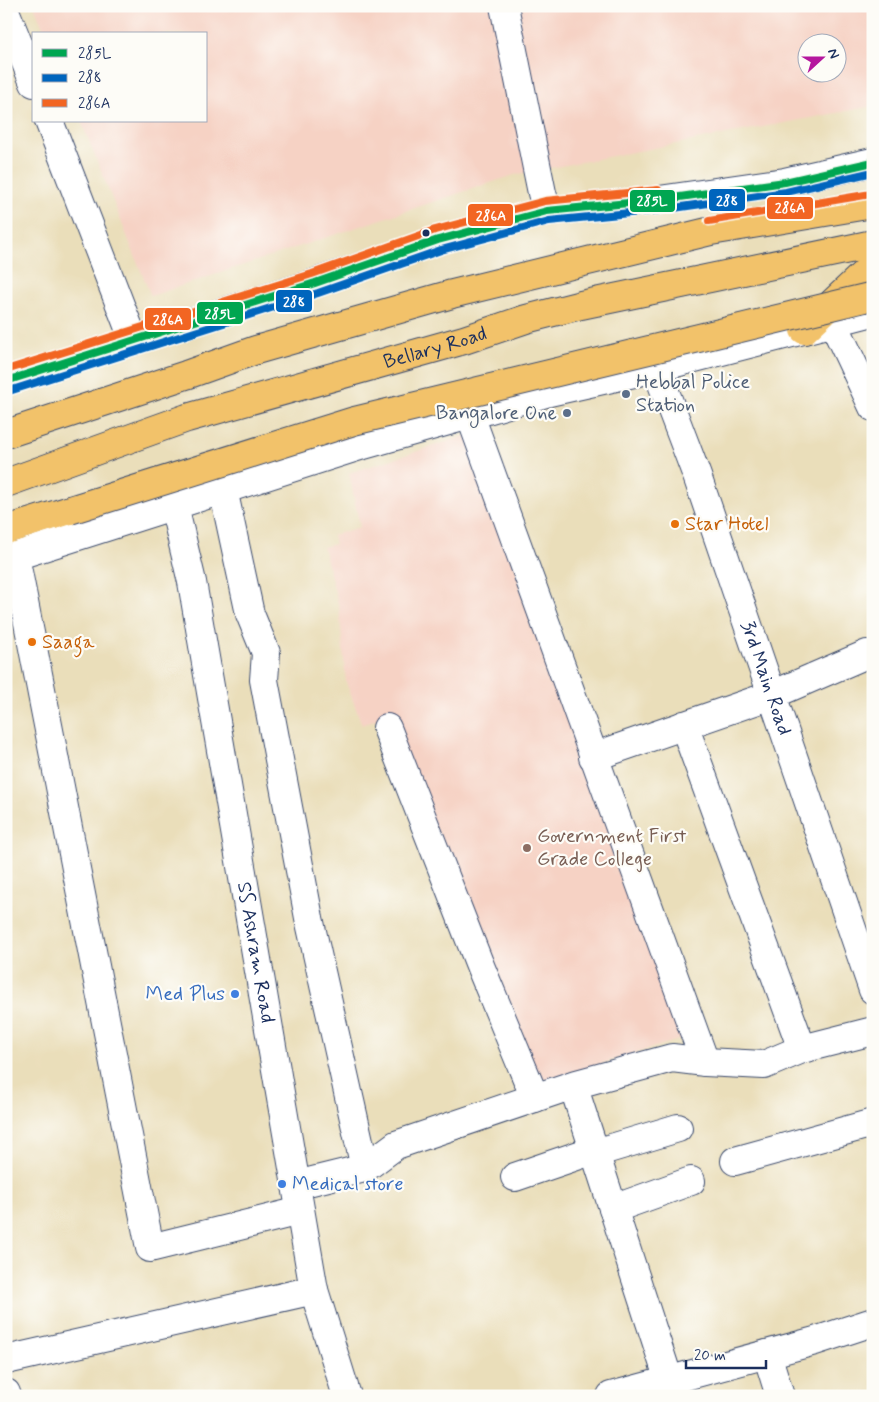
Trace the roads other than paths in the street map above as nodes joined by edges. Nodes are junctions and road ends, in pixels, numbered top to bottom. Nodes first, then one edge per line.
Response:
1 (504, 6) edge
2 (6, 12) edge
3 (32, 78) edge
4 (49, 122) edge
5 (873, 162) edge
6 (873, 204) edge
7 (548, 211) junction
8 (873, 244) edge
9 (873, 265) edge
10 (873, 296) edge
11 (873, 312) edge
12 (833, 322) junction
13 (804, 330) junction
14 (134, 340) junction
15 (656, 368) junction
16 (6, 381) edge
17 (873, 407) edge
18 (470, 415) junction
19 (6, 434) edge
20 (6, 483) edge
21 (223, 489) junction
22 (174, 506) junction
23 (6, 530) edge
24 (11, 557) edge
25 (867, 655) edge
26 (772, 695) junction
27 (684, 725) junction
28 (386, 728) dead end
29 (593, 757) junction
30 (873, 990) edge
31 (873, 1031) edge
32 (802, 1050) junction
33 (705, 1062) junction
34 (574, 1085) junction
35 (535, 1098) junction
36 (873, 1123) edge
37 (678, 1128) dead end
38 (595, 1151) junction
39 (734, 1160) dead end
40 (365, 1168) junction
41 (515, 1177) dead end
42 (691, 1182) dead end
43 (298, 1198) junction
44 (613, 1209) junction
45 (314, 1290) junction
46 (873, 1322) edge
47 (767, 1354) junction
48 (6, 1360) edge
49 (672, 1388) edge
50 (347, 1396) edge
51 (611, 1396) edge
52 (780, 1396) edge

1 - 7 street
2 - 3 street
4 - 14 street
5 - 7 street
6 - 19 highway
7 - 14 street
8 - 20 highway, Bellary Road
9 - 13 highway
10 - 23 highway, bridge
11 - 12 street
12 - 13 street
12 - 17 street
13 - 15 street
14 - 16 street
15 - 18 street
15 - 26 street, 3rd Main Road
18 - 21 street
18 - 29 street
21 - 22 street
21 - 40 street
22 - 24 street
22 - 43 street, SS Ashram Road
24 - 43 street
25 - 26 street
26 - 27 street
26 - 30 street, 3rd Main Road
27 - 29 street
27 - 32 street
28 - 35 street
29 - 33 street
31 - 32 street
32 - 33 street
33 - 34 street
34 - 35 street
34 - 38 street
35 - 40 street
36 - 39 street
37 - 38 street
38 - 41 street
38 - 44 street
40 - 43 street
42 - 44 street
43 - 45 street, SS Ashram Road
44 - 49 street
45 - 48 street
45 - 50 street, SS Ashram Road
46 - 47 street
47 - 49 street
47 - 52 street
49 - 51 street

